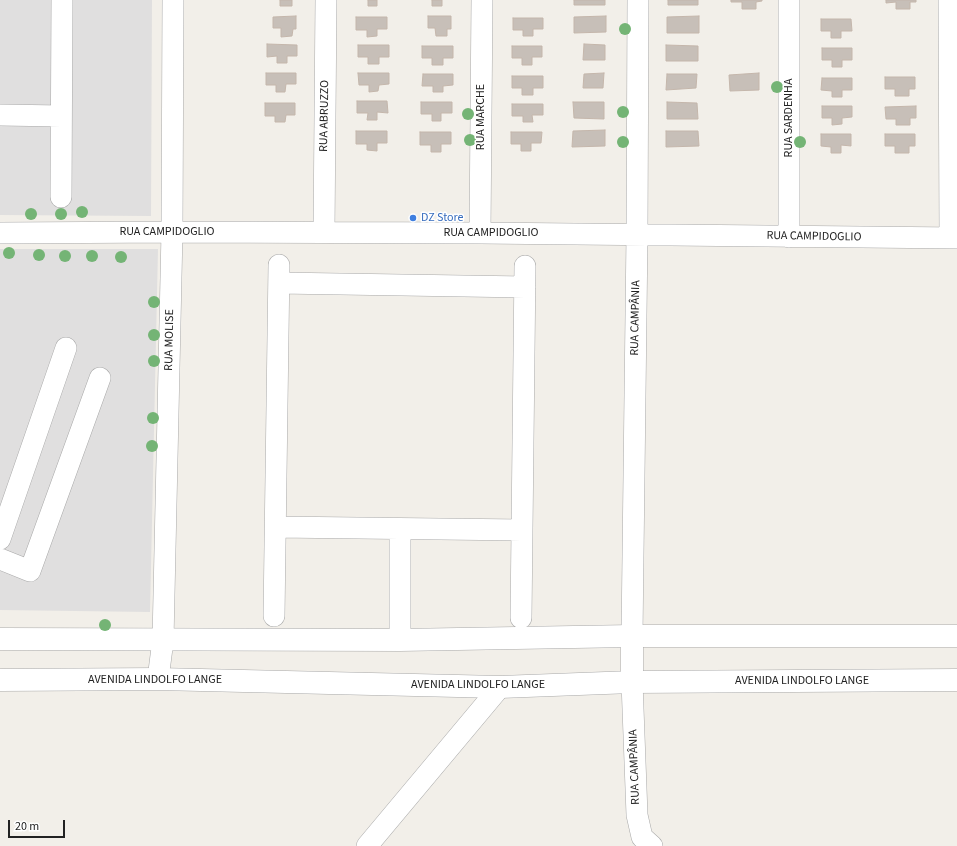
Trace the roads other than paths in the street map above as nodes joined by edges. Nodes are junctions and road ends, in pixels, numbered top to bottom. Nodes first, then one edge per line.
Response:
1 (62, 0) edge
2 (173, 0) edge
3 (326, 0) edge
4 (482, 0) edge
5 (638, 0) edge
6 (790, 0) edge
7 (949, 0) edge
8 (0, 115) edge
9 (61, 116) junction
10 (60, 197) dead end
11 (172, 232) junction
12 (324, 232) junction
13 (0, 233) edge
14 (480, 233) junction
15 (637, 235) junction
16 (789, 237) junction
17 (954, 238) edge
18 (525, 266) dead end
19 (525, 287) junction
20 (66, 348) dead end
21 (100, 378) dead end
22 (276, 527) junction
23 (400, 529) junction
24 (522, 530) junction
25 (0, 540) edge
26 (0, 559) edge
27 (274, 616) dead end
28 (521, 618) dead end
29 (632, 636) junction
30 (957, 636) edge
31 (0, 639) edge
32 (163, 640) junction
33 (400, 640) junction
34 (158, 679) junction
35 (0, 680) edge
36 (957, 680) edge
37 (632, 682) junction
38 (500, 687) junction
39 (367, 846) edge
40 (652, 846) edge

1 - 9 street
2 - 11 street, RUA MOLISE
3 - 12 street, RUA ABRUZZO
4 - 14 street, RUA MARCHE
5 - 15 street, RUA CAMPÂNIA
6 - 16 street, RUA SARDENHA
7 - 17 street
8 - 9 street
9 - 10 street
11 - 12 street, RUA CAMPIDOGLIO
11 - 13 street, RUA CAMPIDOGLIO
11 - 32 street, RUA MOLISE
12 - 14 street, RUA CAMPIDOGLIO
14 - 15 street, RUA CAMPIDOGLIO
15 - 16 street, RUA CAMPIDOGLIO
15 - 29 street, RUA CAMPÂNIA
16 - 17 street, RUA CAMPIDOGLIO
18 - 19 street
19 - 22 street
19 - 24 street
20 - 25 street
21 - 26 street
22 - 23 street
22 - 27 street
23 - 24 street
23 - 33 street
24 - 28 street
29 - 30 street
29 - 33 street
29 - 37 street
31 - 32 street
32 - 33 street
32 - 34 street, RUA MOLISE
34 - 35 street, AVENIDA LINDOLFO LANGE
34 - 38 street, AVENIDA LINDOLFO LANGE
36 - 37 street, AVENIDA LINDOLFO LANGE
37 - 38 street, AVENIDA LINDOLFO LANGE
37 - 40 street, RUA CAMPÂNIA
38 - 39 street

